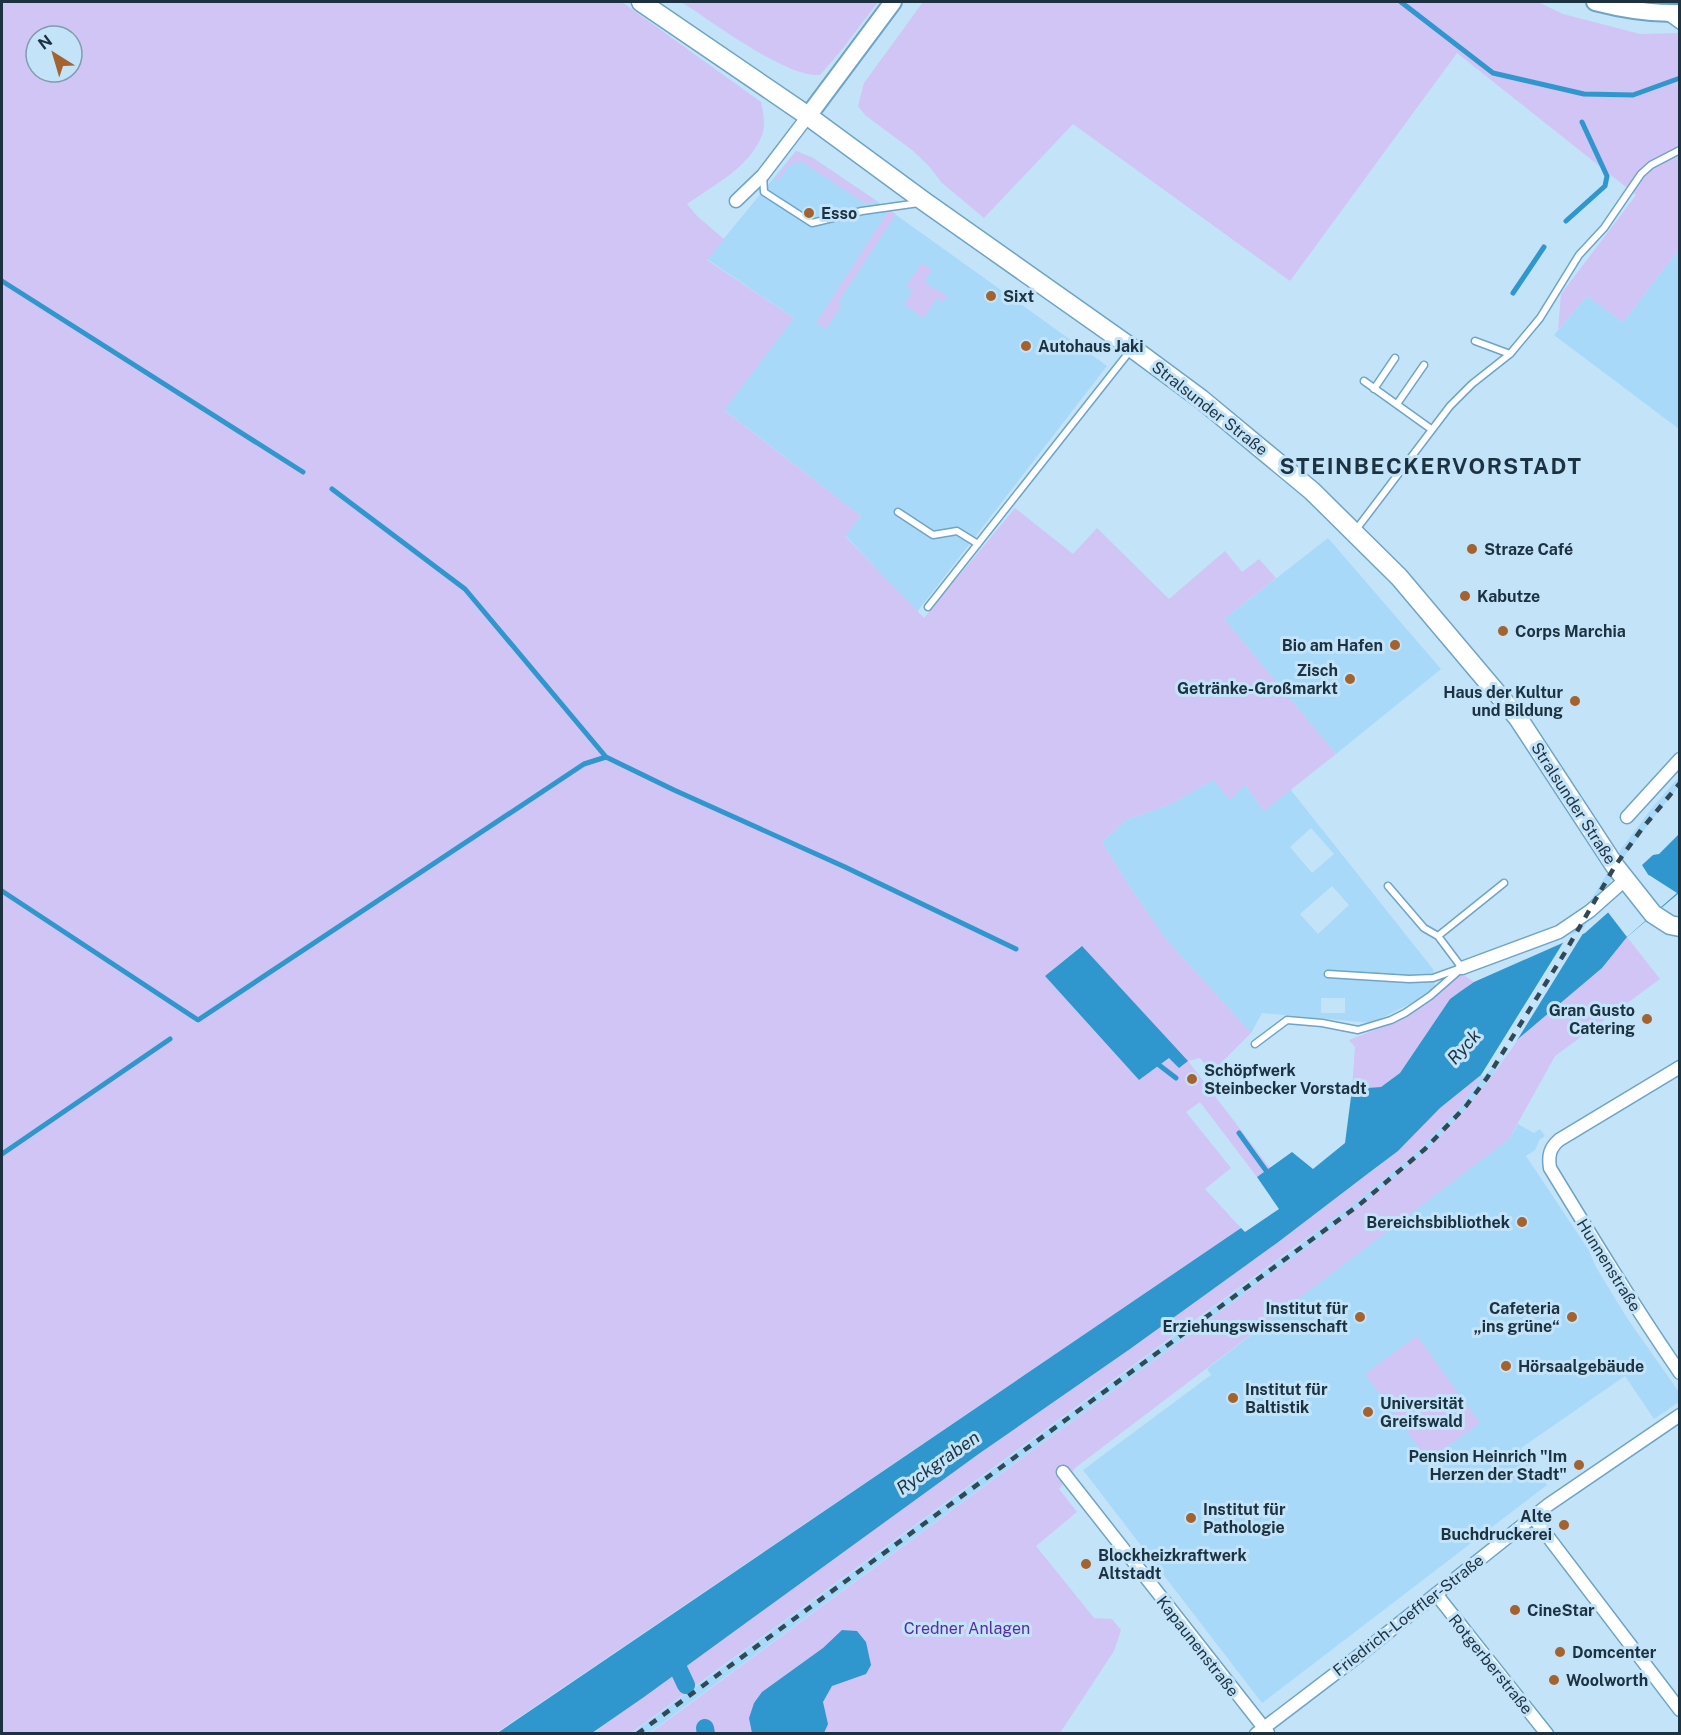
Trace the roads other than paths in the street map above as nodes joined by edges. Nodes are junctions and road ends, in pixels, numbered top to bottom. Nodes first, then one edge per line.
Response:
1 (641, 2) edge
2 (893, 2) edge
3 (1595, 2) edge
4 (1672, 14) edge
5 (1680, 26) edge
6 (808, 116) junction
7 (1680, 150) edge
8 (763, 175) junction
9 (736, 201) dead end
10 (925, 202) junction
11 (1475, 340) dead end
12 (1132, 348) junction
13 (1510, 354) junction
14 (1395, 358) dead end
15 (1424, 365) dead end
16 (1364, 381) dead end
17 (1374, 389) junction
18 (1396, 404) junction
19 (1431, 429) junction
20 (898, 512) dead end
21 (1354, 532) junction
22 (978, 544) junction
23 (928, 607) dead end
24 (1680, 759) edge
25 (1627, 816) dead end
26 (1504, 883) dead end
27 (1629, 885) junction
28 (1388, 886) dead end
29 (1680, 927) edge
30 (1438, 936) junction
31 (1462, 968) junction
32 (1328, 974) dead end
33 (1255, 1044) dead end
34 (1680, 1067) edge
35 (1680, 1373) edge
36 (1680, 1415) edge
37 (1063, 1472) dead end
38 (1533, 1517) junction
39 (1436, 1594) junction
40 (1680, 1710) edge
41 (1262, 1732) edge
42 (1547, 1734) edge

1 - 6 main road, Stralsunder Straße
2 - 6 street
3 - 4 street
4 - 5 lane
6 - 8 street
6 - 10 main road, Stralsunder Straße
7 - 13 lane
8 - 9 street
8 - 10 lane
10 - 12 main road, Stralsunder Straße
11 - 13 lane
12 - 21 main road, Stralsunder Straße
12 - 22 lane
13 - 19 lane
14 - 17 lane
15 - 18 lane
16 - 17 lane
17 - 18 lane
18 - 19 lane
19 - 21 lane
20 - 22 lane
21 - 27 main road, Stralsunder Straße
22 - 23 lane
24 - 25 street
26 - 30 lane
27 - 29 main road, Stralsunder Straße
27 - 31 street
28 - 30 lane
30 - 31 lane
31 - 32 lane
31 - 33 lane
34 - 35 street, Hunnenstraße
36 - 38 street, Friedrich-Loeffler-Straße
37 - 41 street, Kapaunenstraße
38 - 39 street, Friedrich-Loeffler-Straße
38 - 40 street
39 - 41 street, Friedrich-Loeffler-Straße
39 - 42 street, Rotgerberstraße

